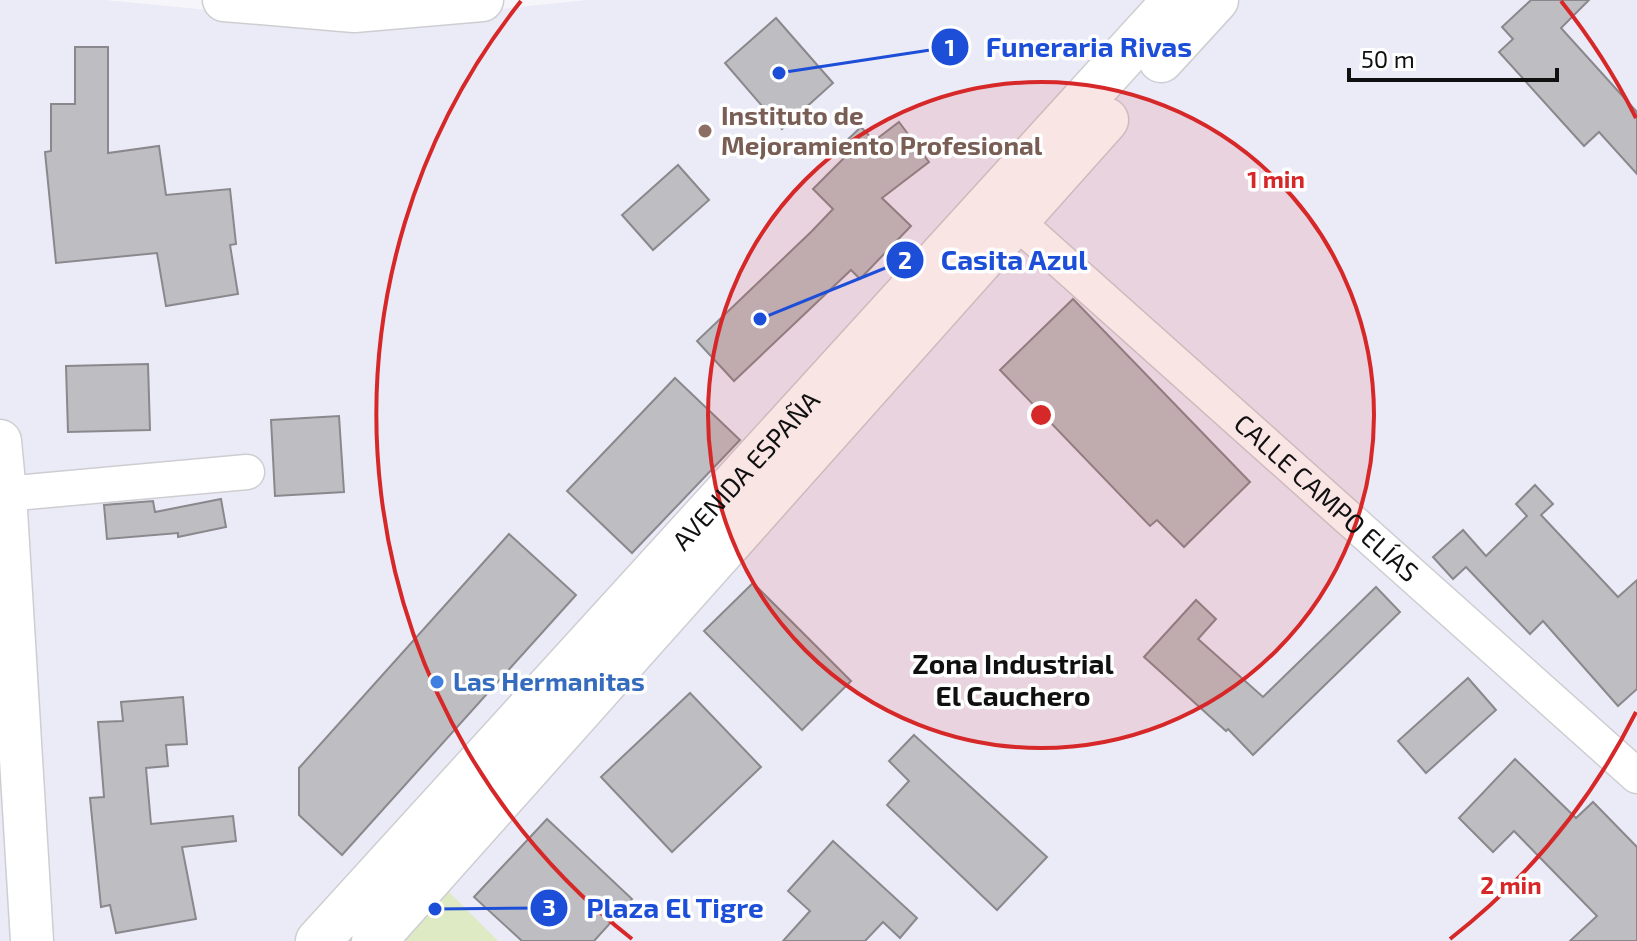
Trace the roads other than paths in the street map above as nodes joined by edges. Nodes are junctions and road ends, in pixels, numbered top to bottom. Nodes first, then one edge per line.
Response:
1 (224, 0) edge
2 (482, 0) edge
3 (1216, 0) edge
4 (1169, 3) edge
5 (352, 6) edge
6 (1004, 210) junction
7 (0, 441) edge
8 (247, 472) dead end
9 (2, 496) edge
10 (1637, 776) edge
11 (32, 941) edge
12 (318, 941) edge
13 (374, 941) edge

1 - 5 main road
2 - 5 main road
3 - 6 highway, AVENIDA ESPAÑA
4 - 6 highway, AVENIDA ESPAÑA
6 - 10 street, CALLE CAMPO ELÍAS
6 - 12 highway, AVENIDA ESPAÑA
6 - 13 highway, AVENIDA ESPAÑA
7 - 9 main road
8 - 9 street
9 - 11 main road

